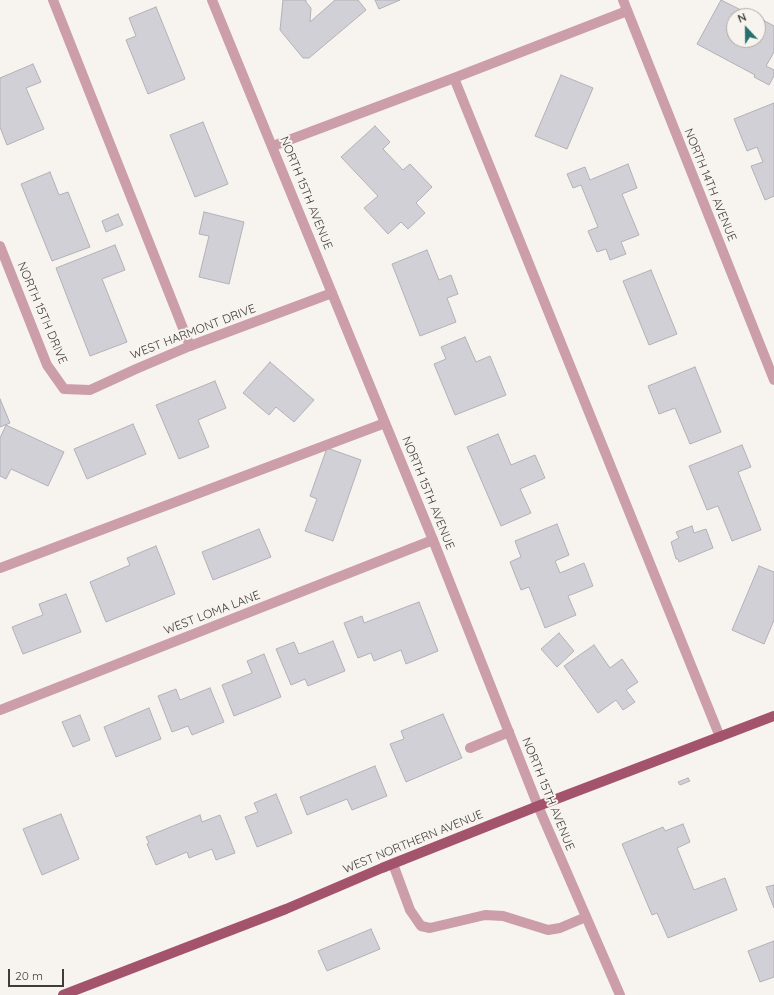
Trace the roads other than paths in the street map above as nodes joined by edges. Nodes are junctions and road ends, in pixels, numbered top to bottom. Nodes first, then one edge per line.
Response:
1 (53, 0) edge
2 (212, 0) edge
3 (622, 0) edge
4 (627, 11) junction
5 (454, 78) junction
6 (273, 146) junction
7 (0, 246) edge
8 (332, 293) junction
9 (190, 346) junction
10 (774, 380) edge
11 (64, 389) joint
12 (385, 423) junction
13 (433, 540) junction
14 (0, 568) edge
15 (0, 710) edge
16 (774, 716) edge
17 (509, 732) junction
18 (720, 737) junction
19 (470, 748) dead end
20 (538, 806) junction
21 (393, 864) junction
22 (586, 917) junction
23 (63, 995) edge
24 (620, 995) edge

1 - 9 street
2 - 6 street, NORTH 15TH AVENUE
3 - 4 street, NORTH 14TH AVENUE
4 - 5 street
4 - 10 street, NORTH 14TH AVENUE
5 - 6 street
5 - 18 street
6 - 8 street, NORTH 15TH AVENUE
7 - 11 street, NORTH 15TH DRIVE
8 - 9 street, WEST HARMONT DRIVE
8 - 12 street, NORTH 15TH AVENUE
9 - 11 street, WEST HARMONT DRIVE
12 - 13 street, NORTH 15TH AVENUE
12 - 14 street
13 - 15 street, WEST LOMA LANE
13 - 17 street, NORTH 15TH AVENUE
16 - 18 main road, WEST NORTHERN AVENUE
17 - 19 street
17 - 20 street, NORTH 15TH AVENUE
18 - 20 main road, WEST NORTHERN AVENUE
20 - 21 main road, WEST NORTHERN AVENUE
20 - 22 street, NORTH 15TH AVENUE
21 - 22 street
21 - 23 main road, WEST NORTHERN AVENUE
22 - 24 street, NORTH 15TH AVENUE

